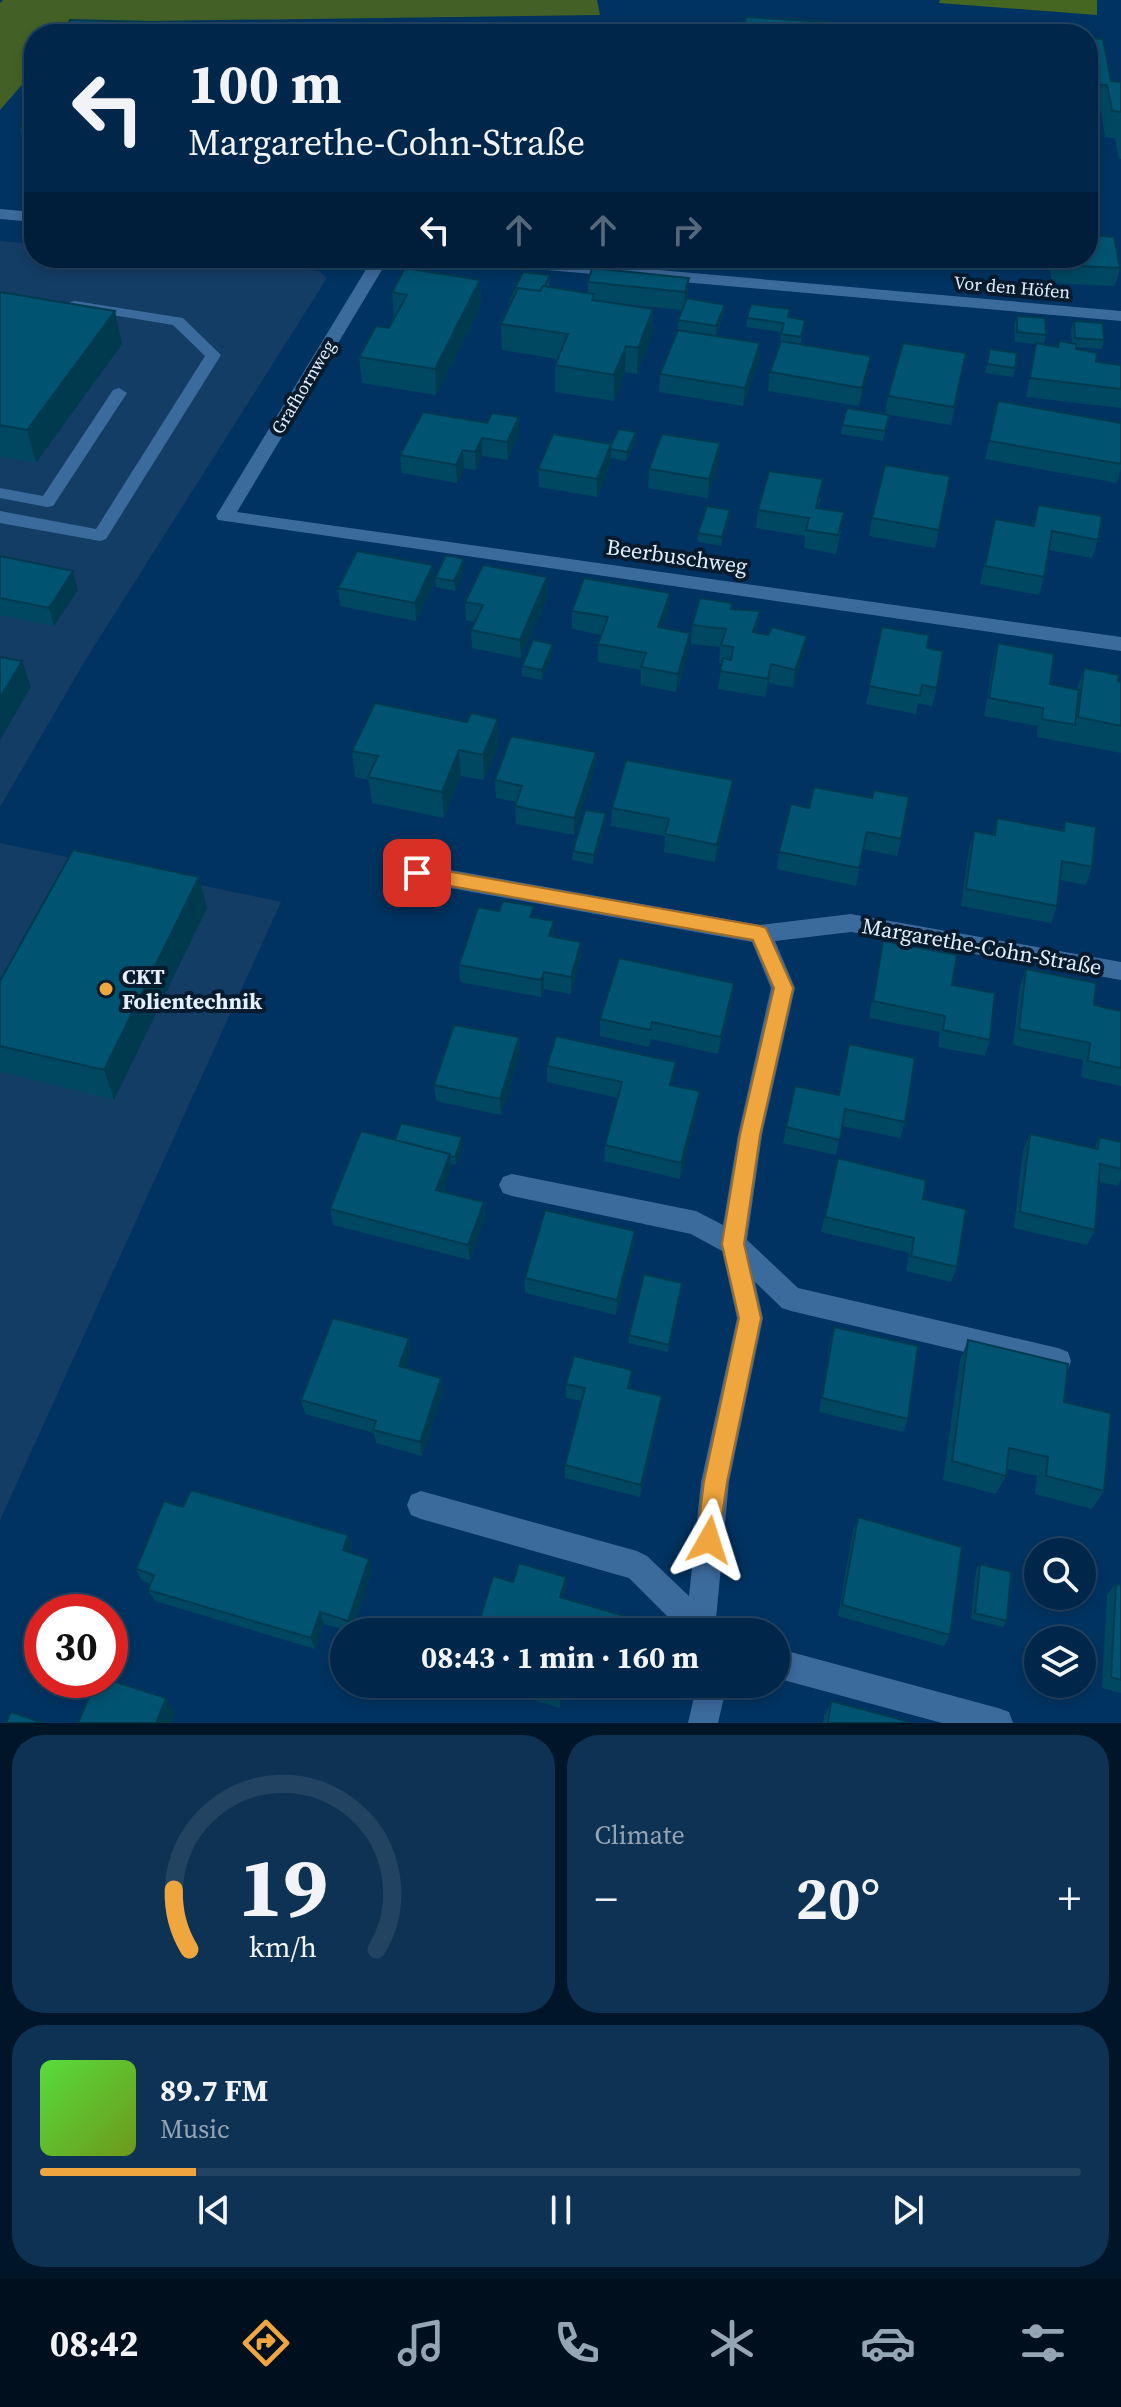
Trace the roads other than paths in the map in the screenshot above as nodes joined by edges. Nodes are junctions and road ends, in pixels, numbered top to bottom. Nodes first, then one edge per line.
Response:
1 (0, 214) edge
2 (24, 216) edge
3 (375, 268) edge
4 (581, 268) edge
5 (59, 302) edge
6 (1121, 316) edge
7 (119, 393) dead end
8 (0, 493) edge
9 (225, 516) joint
10 (0, 517) edge
11 (1121, 644) edge
12 (417, 873) dead end
13 (760, 934) junction
14 (1121, 971) edge
15 (512, 1185) dead end
16 (733, 1244) junction
17 (1058, 1361) edge
18 (421, 1505) dead end
19 (691, 1618) edge
20 (705, 1618) edge
21 (790, 1667) edge
22 (709, 1698) edge
23 (703, 1723) edge
24 (998, 1723) edge

1 - 2 street
3 - 9 street, Grafhornweg
4 - 6 street, Vor den Höfen
5 - 10 lane
7 - 8 lane
9 - 11 street, Beerbuschweg
12 - 13 street, Margarethe-Cohn-Straße
13 - 14 street, Margarethe-Cohn-Straße
13 - 16 street
15 - 16 street
16 - 17 street
16 - 20 street
18 - 19 street
21 - 24 street
22 - 23 street

